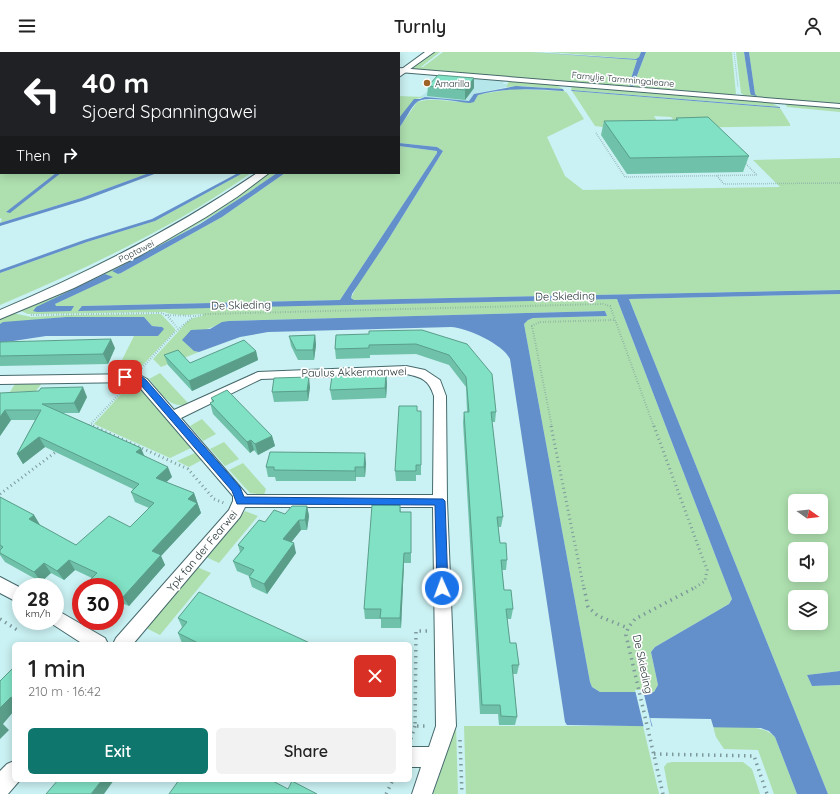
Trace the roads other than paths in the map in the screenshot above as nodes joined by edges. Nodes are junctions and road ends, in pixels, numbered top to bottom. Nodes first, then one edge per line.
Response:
1 (430, 52) edge
2 (401, 72) edge
3 (840, 106) edge
4 (263, 174) edge
5 (0, 315) edge
6 (0, 380) edge
7 (173, 416) junction
8 (440, 501) junction
9 (239, 504) junction
10 (0, 584) edge
11 (12, 591) edge
12 (64, 623) edge
13 (96, 642) edge
14 (124, 642) edge
15 (412, 757) edge
16 (435, 757) junction
17 (12, 773) edge
18 (0, 787) edge
19 (422, 794) edge

1 - 2 main road
2 - 3 street, Famylje Tammingaleane
4 - 5 main road, Poptawei
6 - 7 street, Ypk fan der Fearwei
7 - 8 street, Paulus Akkermanwei
7 - 9 street, Ypk fan der Fearwei
8 - 9 street
8 - 16 street, Paulus Akkermanwei
9 - 14 street, Ypk fan der Fearwei
10 - 11 street
12 - 13 street
15 - 16 street
16 - 19 street, Paulus Akkermanwei
17 - 18 street

